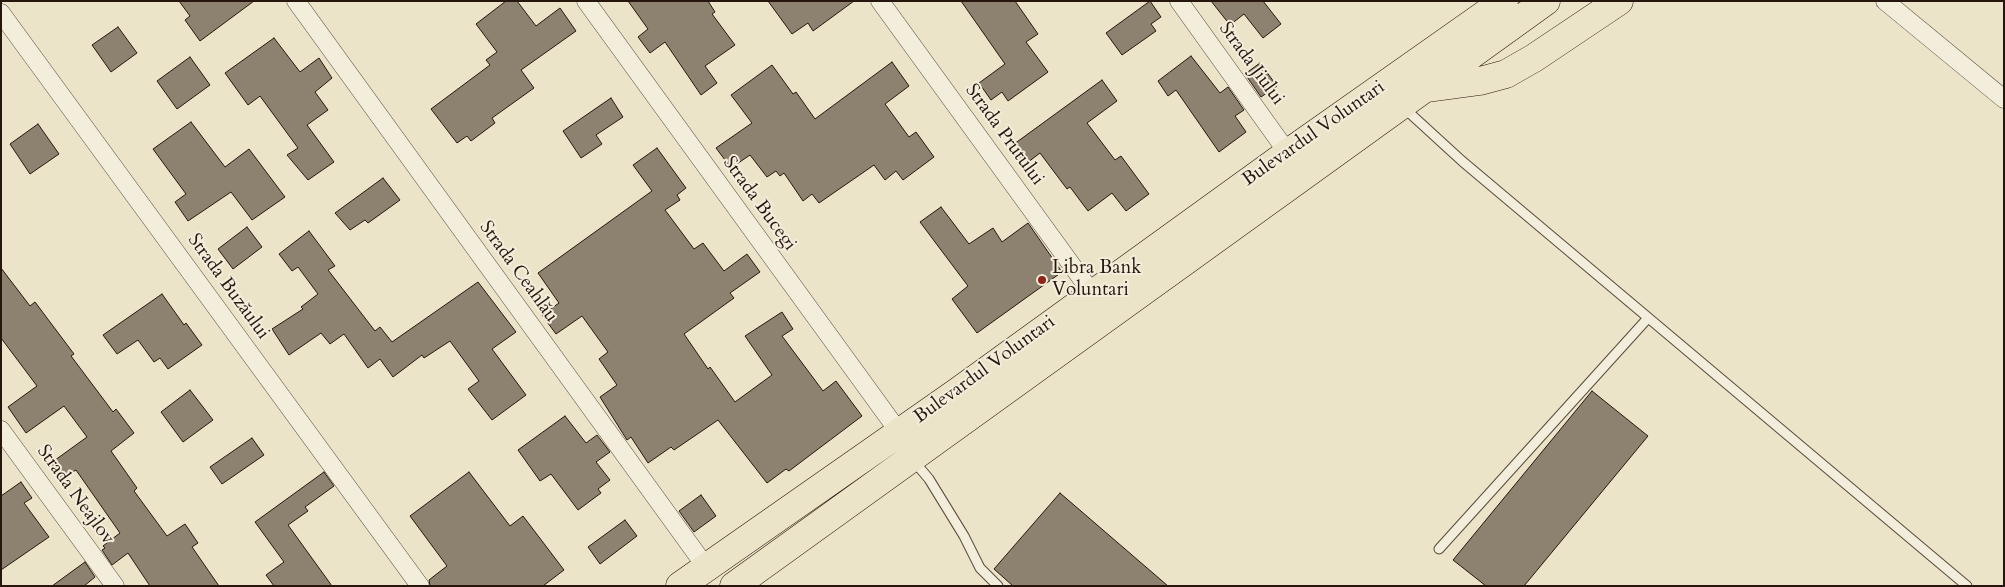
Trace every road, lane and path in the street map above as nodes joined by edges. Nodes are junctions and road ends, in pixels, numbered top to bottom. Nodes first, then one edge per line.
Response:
1 (296, 1) edge
2 (586, 1) edge
3 (880, 1) edge
4 (1179, 1) edge
5 (1546, 1) edge
6 (1619, 1) edge
7 (1885, 1) edge
8 (1491, 11) edge
9 (1, 14) edge
10 (1424, 88) junction
11 (2004, 99) edge
12 (1401, 106) junction
13 (1288, 153) junction
14 (1092, 293) junction
15 (1648, 318) junction
16 (1, 430) edge
17 (899, 432) junction
18 (911, 458) junction
19 (1439, 549) dead end
20 (706, 567) junction
21 (115, 586) edge
22 (420, 586) edge
23 (680, 586) edge
24 (734, 586) edge
25 (998, 586) edge
26 (1967, 586) edge

1 - 20 street, Strada Ceahlău
2 - 17 street, Strada Bucegi
3 - 14 street, Strada Prutului
4 - 13 street, Strada Jiului
5 - 8 highway
6 - 10 highway
7 - 11 street
8 - 10 highway, Bulevardul Voluntari
8 - 13 highway, Bulevardul Voluntari
9 - 22 street, Strada Buzăului
10 - 12 highway, Bulevardul Voluntari
12 - 15 lane
12 - 18 highway, Bulevardul Voluntari
13 - 14 highway, Bulevardul Voluntari
14 - 17 highway, Bulevardul Voluntari
15 - 19 lane
15 - 26 lane
16 - 21 street, Strada Neajlov
17 - 20 highway, Bulevardul Voluntari
18 - 24 highway, Bulevardul Voluntari
18 - 25 lane
20 - 23 highway, Bulevardul Voluntari

